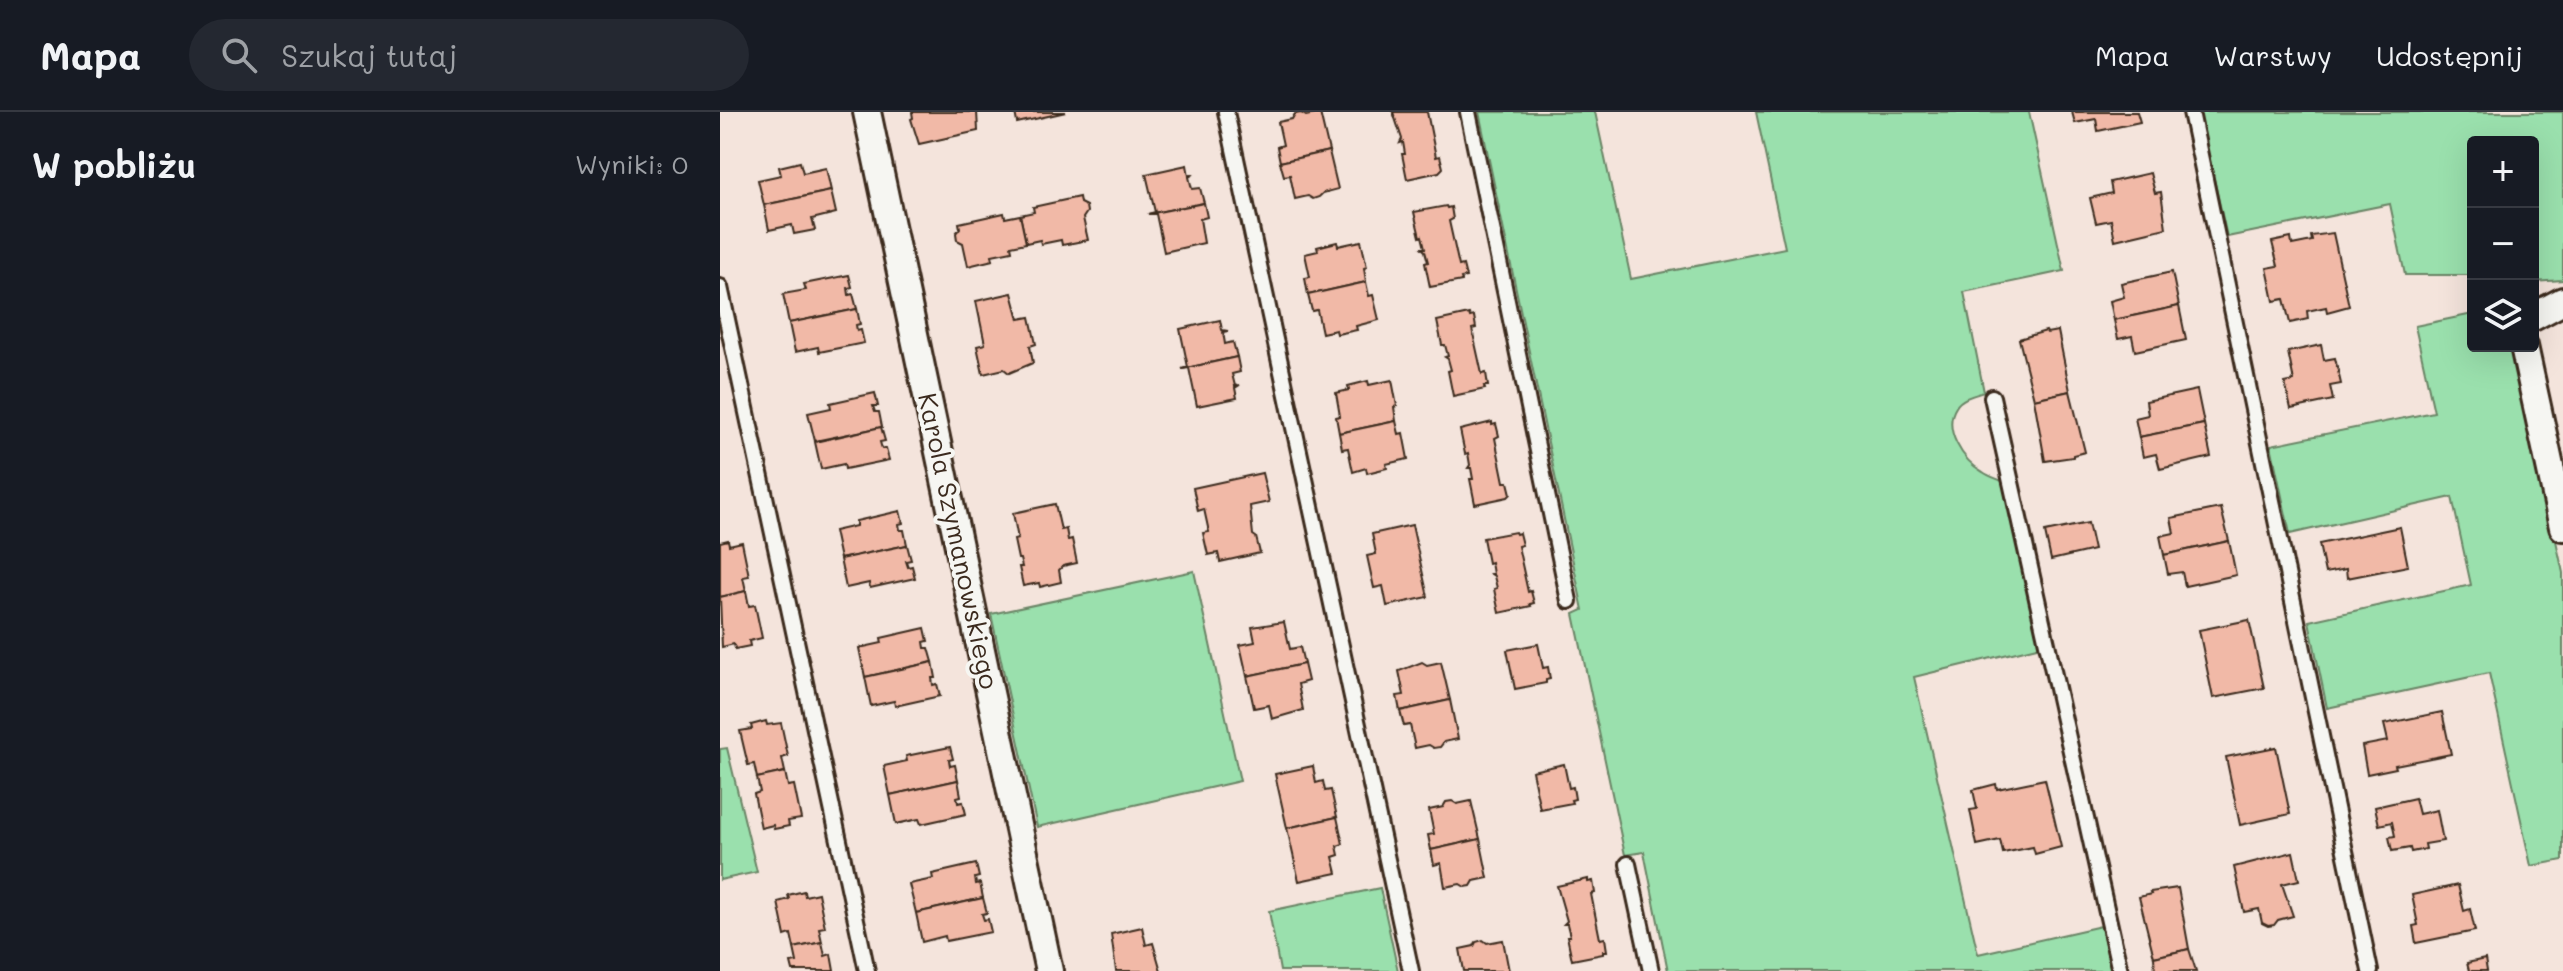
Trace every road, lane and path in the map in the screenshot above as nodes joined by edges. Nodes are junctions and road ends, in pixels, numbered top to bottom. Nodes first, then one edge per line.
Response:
1 (867, 112) edge
2 (1226, 112) edge
3 (1468, 112) edge
4 (2191, 112) edge
5 (720, 287) edge
6 (2563, 301) edge
7 (2539, 314) edge
8 (2525, 352) edge
9 (1992, 397) dead end
10 (2563, 527) edge
11 (1569, 601) dead end
12 (1628, 864) dead end
13 (867, 971) edge
14 (1049, 971) edge
15 (1411, 971) edge
16 (1651, 971) edge
17 (2120, 971) edge
18 (2370, 971) edge

1 - 14 street, Karola Szymanowskiego
2 - 15 lane
3 - 11 lane
4 - 18 lane
5 - 13 lane
6 - 7 street
8 - 10 street
9 - 17 lane
12 - 16 lane

